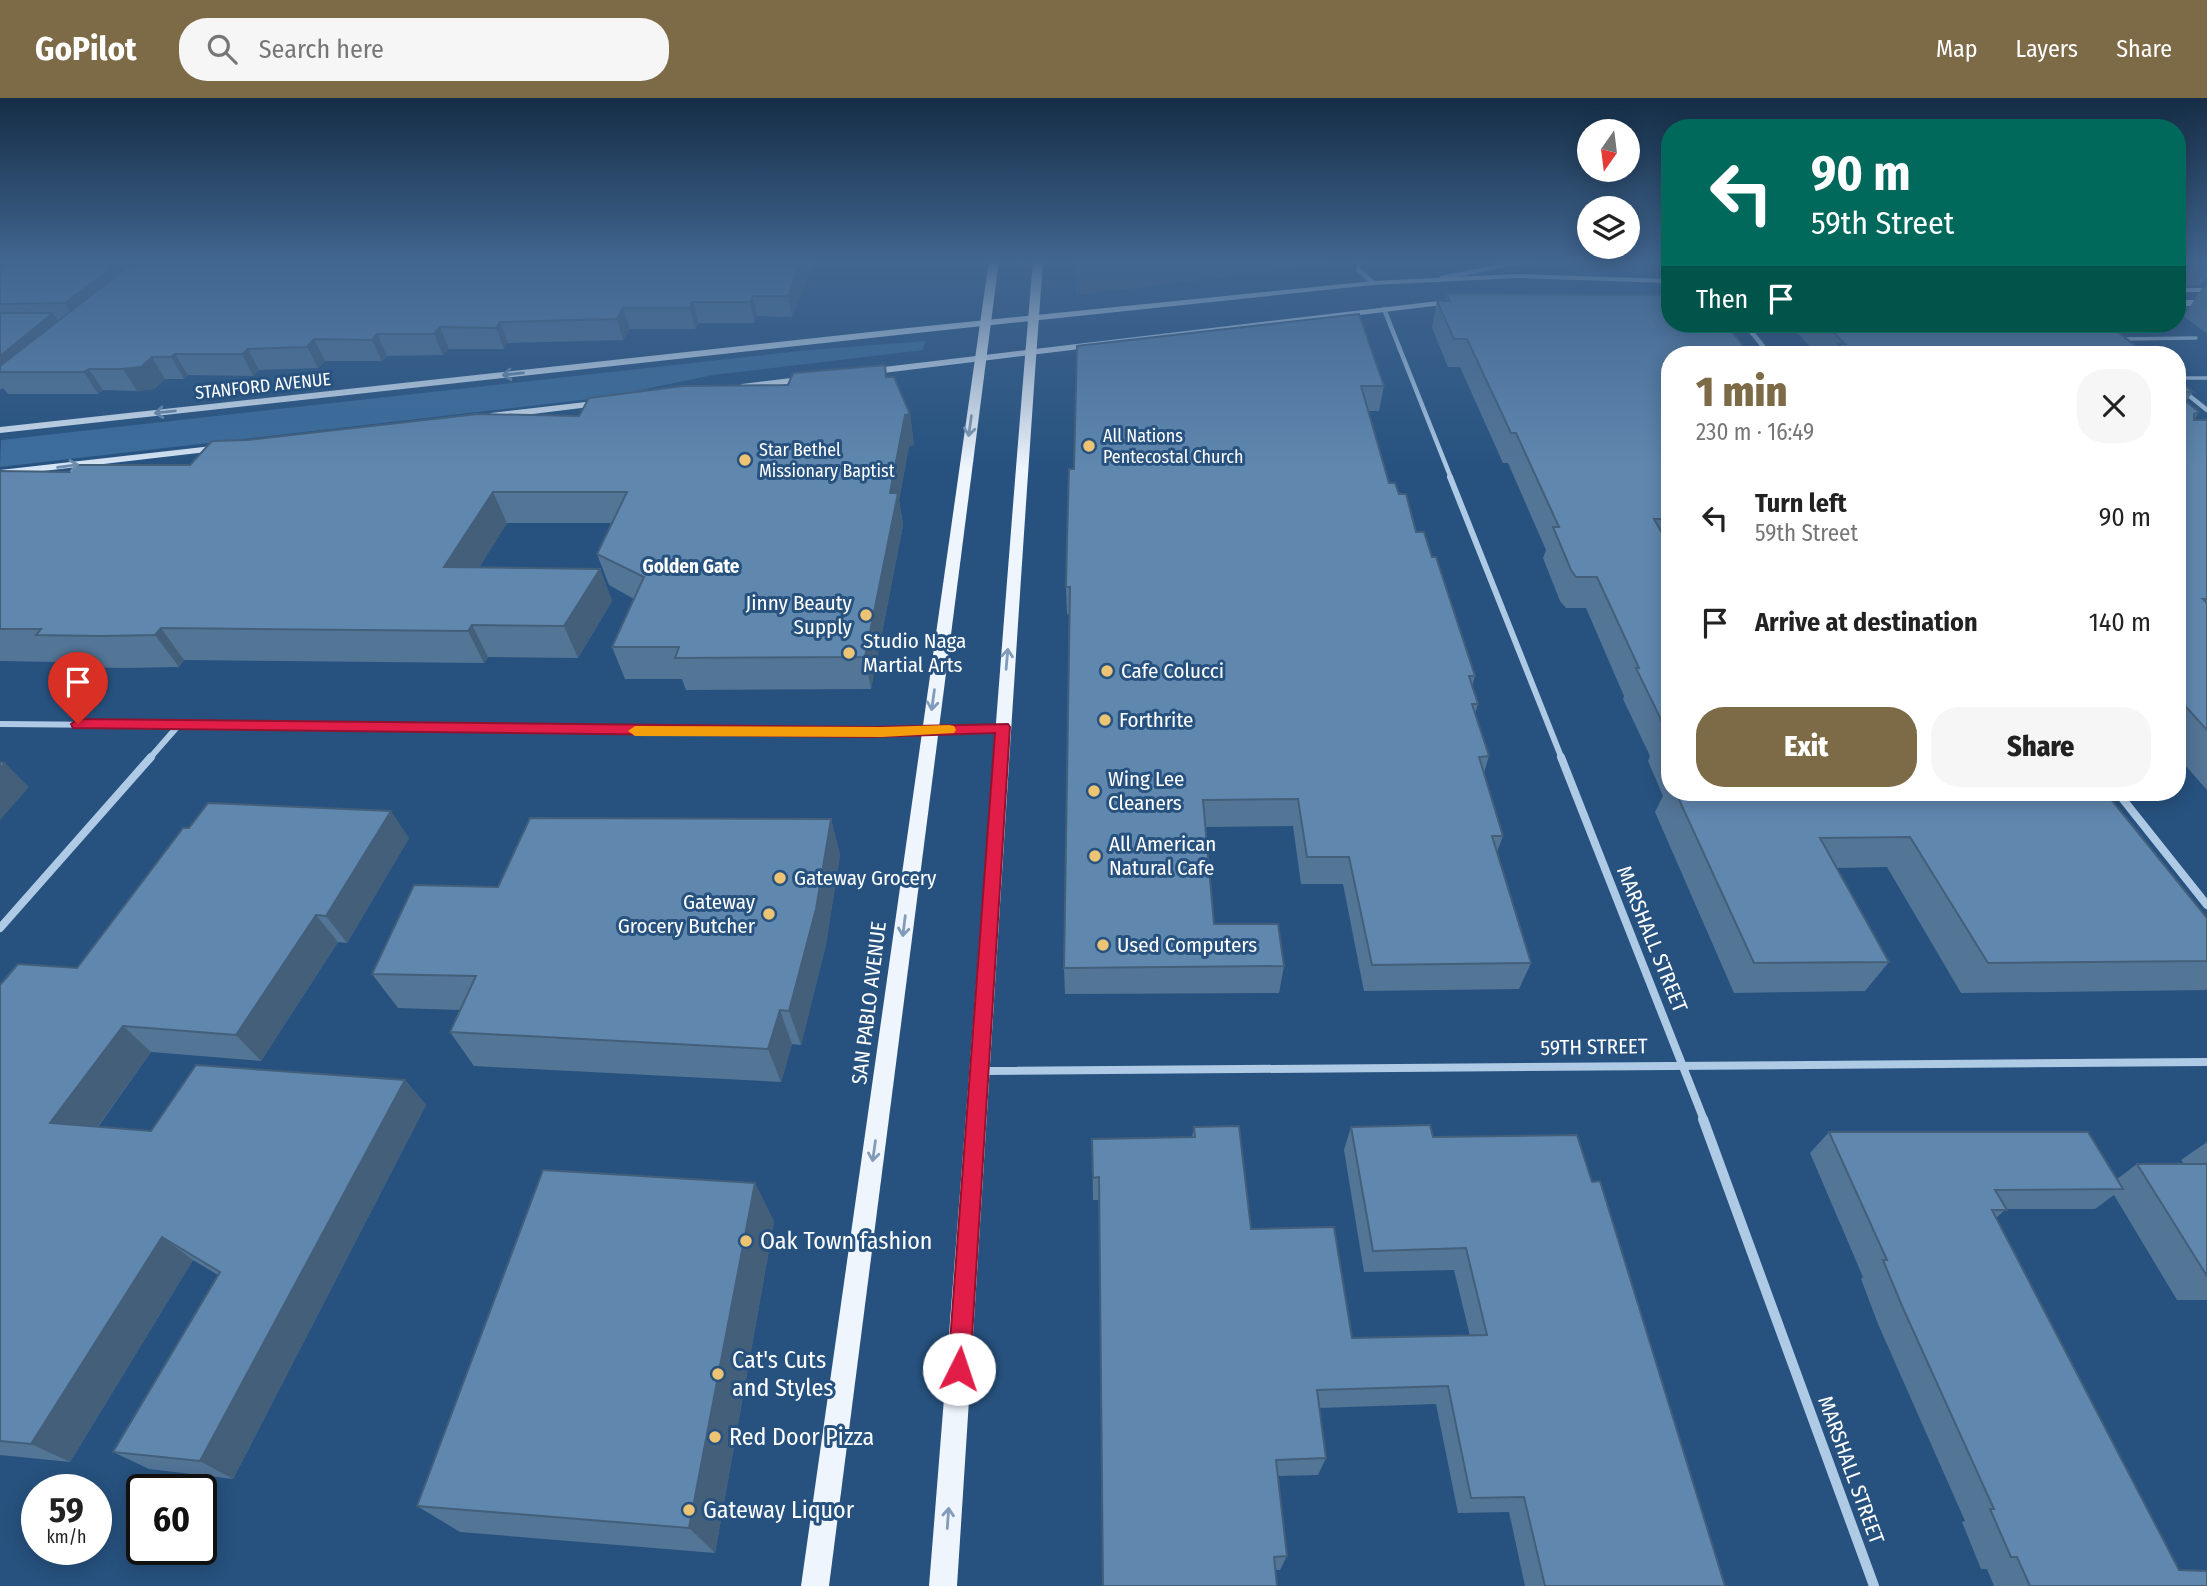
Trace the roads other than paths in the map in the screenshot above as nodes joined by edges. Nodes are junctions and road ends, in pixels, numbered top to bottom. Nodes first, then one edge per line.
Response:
1 (926, 329) edge
2 (984, 329) edge
3 (1033, 329) edge
4 (1208, 329) edge
5 (1392, 329) edge
6 (2196, 338) dead end
7 (2120, 339) joint
8 (2129, 346) edge
9 (1031, 350) junction
10 (978, 359) junction
11 (852, 374) edge
12 (825, 377) edge
13 (2186, 378) edge
14 (2207, 378) edge
15 (733, 388) edge
16 (2186, 394) edge
17 (608, 403) edge
18 (2207, 411) edge
19 (485, 417) edge
20 (0, 430) edge
21 (235, 446) edge
22 (0, 474) edge
23 (0, 724) edge
24 (178, 726) junction
25 (1003, 727) junction
26 (929, 730) junction
27 (2124, 801) edge
28 (2207, 905) edge
29 (0, 928) edge
30 (2207, 1062) edge
31 (1683, 1064) junction
32 (981, 1071) junction
33 (816, 1586) edge
34 (943, 1586) edge
35 (1874, 1586) edge

1 -> 20 main road, STANFORD AVENUE
2 - 10 main road, SAN PABLO AVENUE
3 - 9 main road
4 - 9 main road
5 - 31 street, MARSHALL STREET
6 - 7 lane
7 - 8 street
9 - 10 main road
25 -> 9 main road
10 - 11 main road
10 -> 26 main road, SAN PABLO AVENUE
12 - 15 main road
13 - 14 lane
16 - 18 street
17 - 19 main road
22 -> 21 main road
23 - 24 street
24 - 26 street
24 - 29 street
25 - 26 street
25 - 32 main road
26 -> 33 main road, SAN PABLO AVENUE
27 - 28 street
30 - 31 street, 59TH STREET
31 - 32 street, 59TH STREET
31 - 35 street, MARSHALL STREET
34 -> 32 main road

